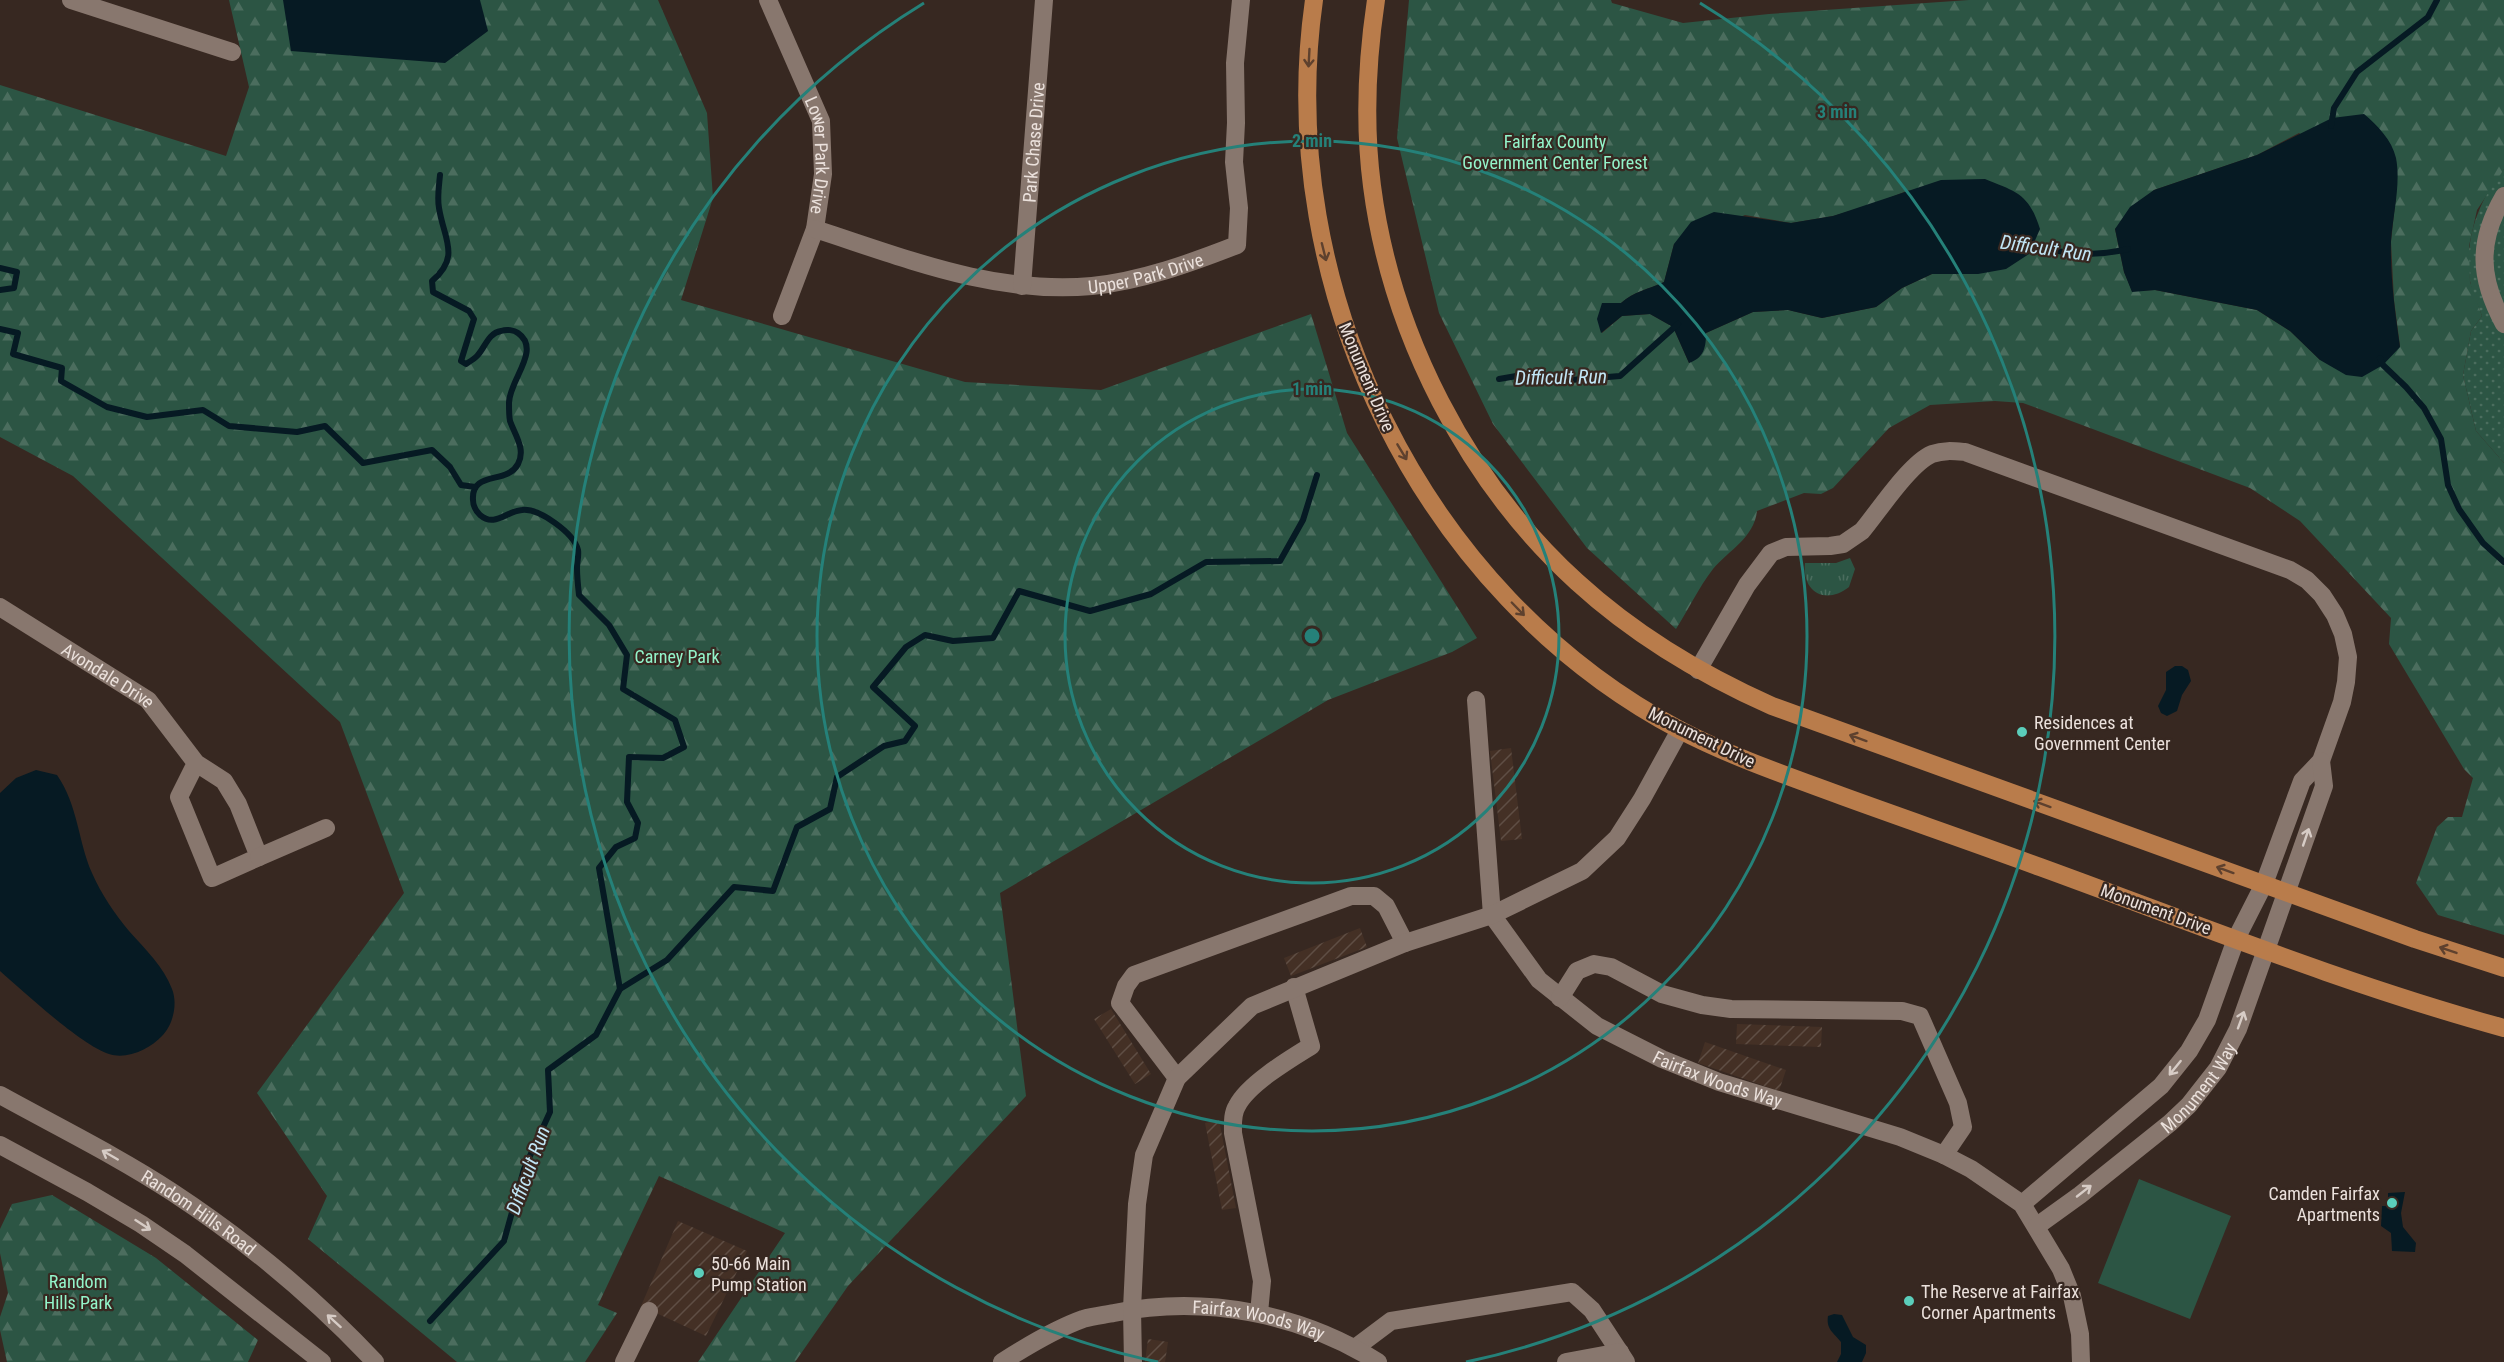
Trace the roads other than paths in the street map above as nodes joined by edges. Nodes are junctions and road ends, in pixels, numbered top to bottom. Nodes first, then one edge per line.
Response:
1 (71, 0) edge
2 (768, 0) edge
3 (1044, 0) edge
4 (1241, 0) edge
5 (1314, 0) edge
6 (1376, 0) edge
7 (107, 6) edge
8 (231, 52) dead end
9 (2504, 196) edge
10 (815, 229) junction
11 (1022, 286) junction
12 (782, 316) dead end
13 (2504, 324) edge
14 (0, 607) edge
15 (1698, 670) junction
16 (1476, 700) dead end
17 (1680, 730) junction
18 (2321, 761) junction
19 (196, 763) junction
20 (326, 828) dead end
21 (259, 857) junction
22 (2264, 884) junction
23 (2287, 892) junction
24 (1492, 915) junction
25 (2236, 939) junction
26 (1405, 944) junction
27 (2268, 950) junction
28 (2504, 968) edge
29 (1294, 987) junction
30 (1560, 998) junction
31 (2504, 1028) edge
32 (1177, 1078) junction
33 (0, 1095) edge
34 (0, 1145) edge
35 (1944, 1155) junction
36 (2022, 1204) junction
37 (2037, 1226) junction
38 (1132, 1309) junction
39 (649, 1311) dead end
40 (1259, 1313) junction
41 (1355, 1348) junction
42 (1623, 1357) edge
43 (322, 1362) edge
44 (375, 1362) edge
45 (624, 1362) edge
46 (1002, 1362) edge
47 (1133, 1362) edge
48 (1378, 1362) edge
49 (1566, 1362) edge
50 (2081, 1362) edge

1 - 7 street
2 - 10 street, Lower Park Drive
3 - 11 street, Park Chase Drive
4 - 11 street, Upper Park Drive
5 -> 17 main road, Monument Drive
6 - 15 main road
7 - 8 street
9 - 13 street
10 - 11 street, Upper Park Drive
10 - 12 street, Lower Park Drive
14 - 19 street, Avondale Drive
15 - 18 street
22 -> 15 main road
16 - 24 street
17 - 24 street
17 - 25 main road, Monument Drive
18 - 22 street, Monument Way
23 -> 18 street, Monument Way
19 - 21 street, Avondale Drive
19 - 21 street
20 - 21 street
22 - 23 main road
22 - 25 street, Monument Way
23 - 27 street, Monument Way
28 -> 23 main road
24 - 26 street
24 - 30 street, Fairfax Woods Way
25 - 27 main road, Monument Drive
25 -> 36 street, Monument Way
26 - 29 street
26 - 32 street
27 - 31 main road, Monument Drive
37 -> 27 street, Monument Way
29 - 32 street
29 - 40 street
30 - 35 street, Fairfax Woods Way
30 - 35 street
32 - 38 street
44 -> 33 street, Random Hills Road
34 -> 43 street
35 - 36 street, Fairfax Woods Way
36 - 37 street, Fairfax Woods Way
37 - 50 street, Fairfax Woods Way
38 - 40 street, Fairfax Woods Way
38 - 46 street, Fairfax Woods Way
38 - 47 street
39 - 45 street
40 - 41 street, Fairfax Woods Way
41 - 42 street
41 - 48 street, Fairfax Woods Way
42 - 49 street

